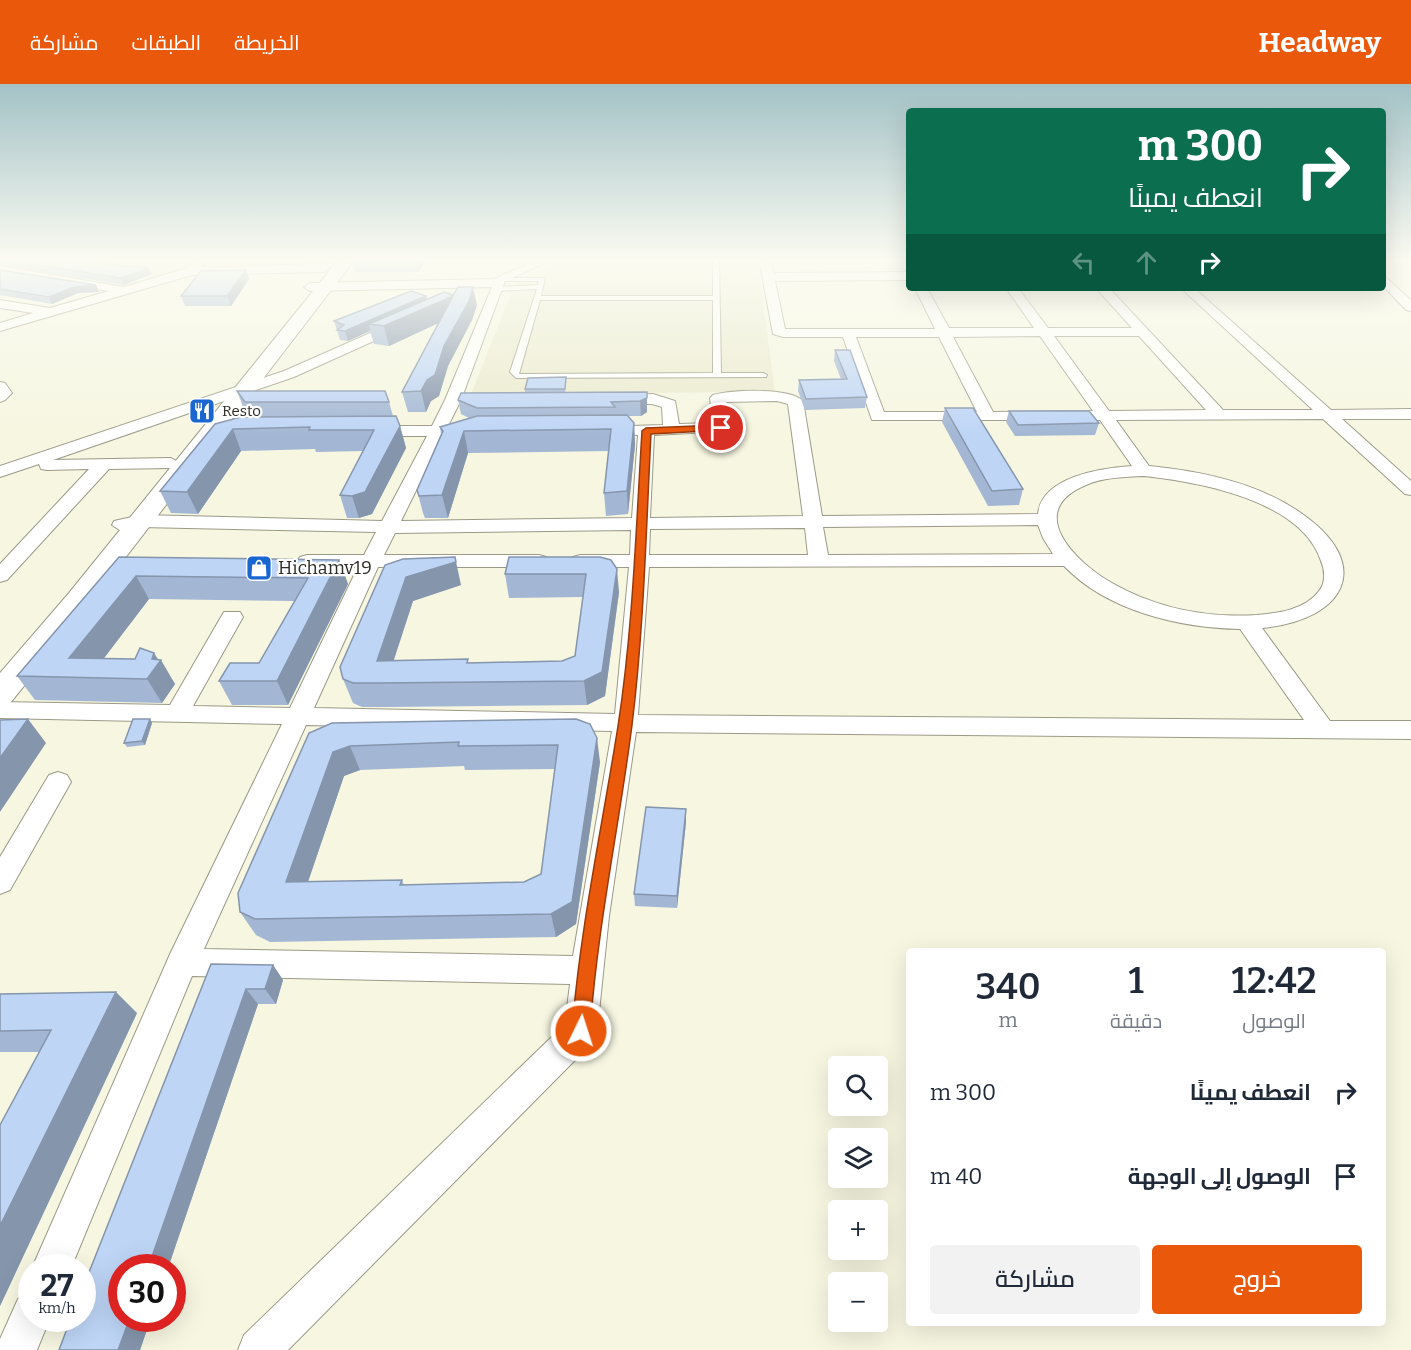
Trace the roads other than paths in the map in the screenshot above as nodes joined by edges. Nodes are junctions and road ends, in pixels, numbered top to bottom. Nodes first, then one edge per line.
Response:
1 (30, 318) edge
2 (289, 318) edge
3 (295, 318) edge
4 (413, 318) edge
5 (482, 318) edge
6 (532, 318) edge
7 (716, 318) edge
8 (777, 318) edge
9 (936, 318) edge
10 (1033, 318) edge
11 (1129, 318) edge
12 (1220, 318) edge
13 (0, 327) edge
14 (848, 333) junction
15 (944, 333) junction
16 (1044, 333) junction
17 (1143, 333) junction
18 (717, 375) junction
19 (764, 375) dead end
20 (0, 386) edge
21 (246, 390) junction
22 (0, 397) edge
23 (223, 398) junction
24 (594, 399) edge
25 (1411, 414) edge
26 (1219, 415) junction
27 (1327, 415) junction
28 (987, 416) junction
29 (1103, 416) junction
30 (671, 429) junction
31 (437, 430) junction
32 (472, 430) edge
33 (233, 431) edge
34 (353, 431) edge
35 (611, 431) edge
36 (646, 431) junction
37 (209, 432) junction
38 (171, 463) junction
39 (105, 464) junction
40 (20, 465) junction
41 (1144, 471) junction
42 (0, 472) edge
43 (1411, 490) edge
44 (1046, 519) junction
45 (639, 522) junction
46 (815, 522) junction
47 (131, 523) junction
48 (391, 527) junction
49 (819, 560) junction
50 (1066, 560) junction
51 (112, 561) junction
52 (288, 561) edge
53 (371, 561) junction
54 (639, 561) junction
55 (0, 576) edge
56 (232, 617) dead end
57 (1247, 623) junction
58 (0, 669) edge
59 (0, 694) edge
60 (0, 710) edge
61 (176, 715) junction
62 (297, 717) junction
63 (625, 723) junction
64 (1323, 729) junction
65 (1411, 730) edge
66 (58, 782) dead end
67 (0, 882) edge
68 (182, 962) junction
69 (585, 970) junction
70 (57, 1254) edge
71 (24, 1332) edge
72 (16, 1350) edge
73 (259, 1350) edge

1 - 13 street
2 - 23 main road
3 - 21 main road
4 - 21 street
5 - 31 street
6 - 18 lane
7 - 18 lane
8 - 14 street
9 - 15 street
10 - 16 street
11 - 17 street
12 - 27 street
14 - 15 street
14 - 28 street
15 - 16 street
15 - 28 street
16 - 17 street
16 - 29 street
17 - 26 street
18 - 19 lane
20 - 22 street
21 - 23 street
21 - 37 main road
23 - 38 main road
23 - 40 street
24 - 30 street
25 - 27 street
26 - 27 street
26 - 29 street
27 - 43 street
28 - 29 street
29 - 41 street
30 - 36 street
30 - 46 street
31 - 32 street
31 - 34 street
31 - 48 street
33 - 37 street
35 - 36 street
36 - 45 street
37 - 47 main road
38 - 39 street
38 - 47 main road
39 - 40 street
39 - 55 street
40 - 42 street
41 - 44 street
41 - 57 street
44 - 46 street
44 - 50 street
45 - 46 street
45 - 48 street
45 - 54 street
46 - 49 street
47 - 48 street
47 - 51 main road
48 - 53 street
49 - 50 street
49 - 54 street
50 - 57 street
51 - 58 main road
51 - 59 main road
52 - 53 street
53 - 54 street
53 - 62 street
54 - 63 street
56 - 61 street
57 - 64 street
60 - 61 street
61 - 62 street
62 - 63 street
62 - 68 street
63 - 64 street
63 - 69 street
64 - 65 street
66 - 67 street
68 - 69 street
68 - 70 street
69 - 73 street
71 - 72 street

